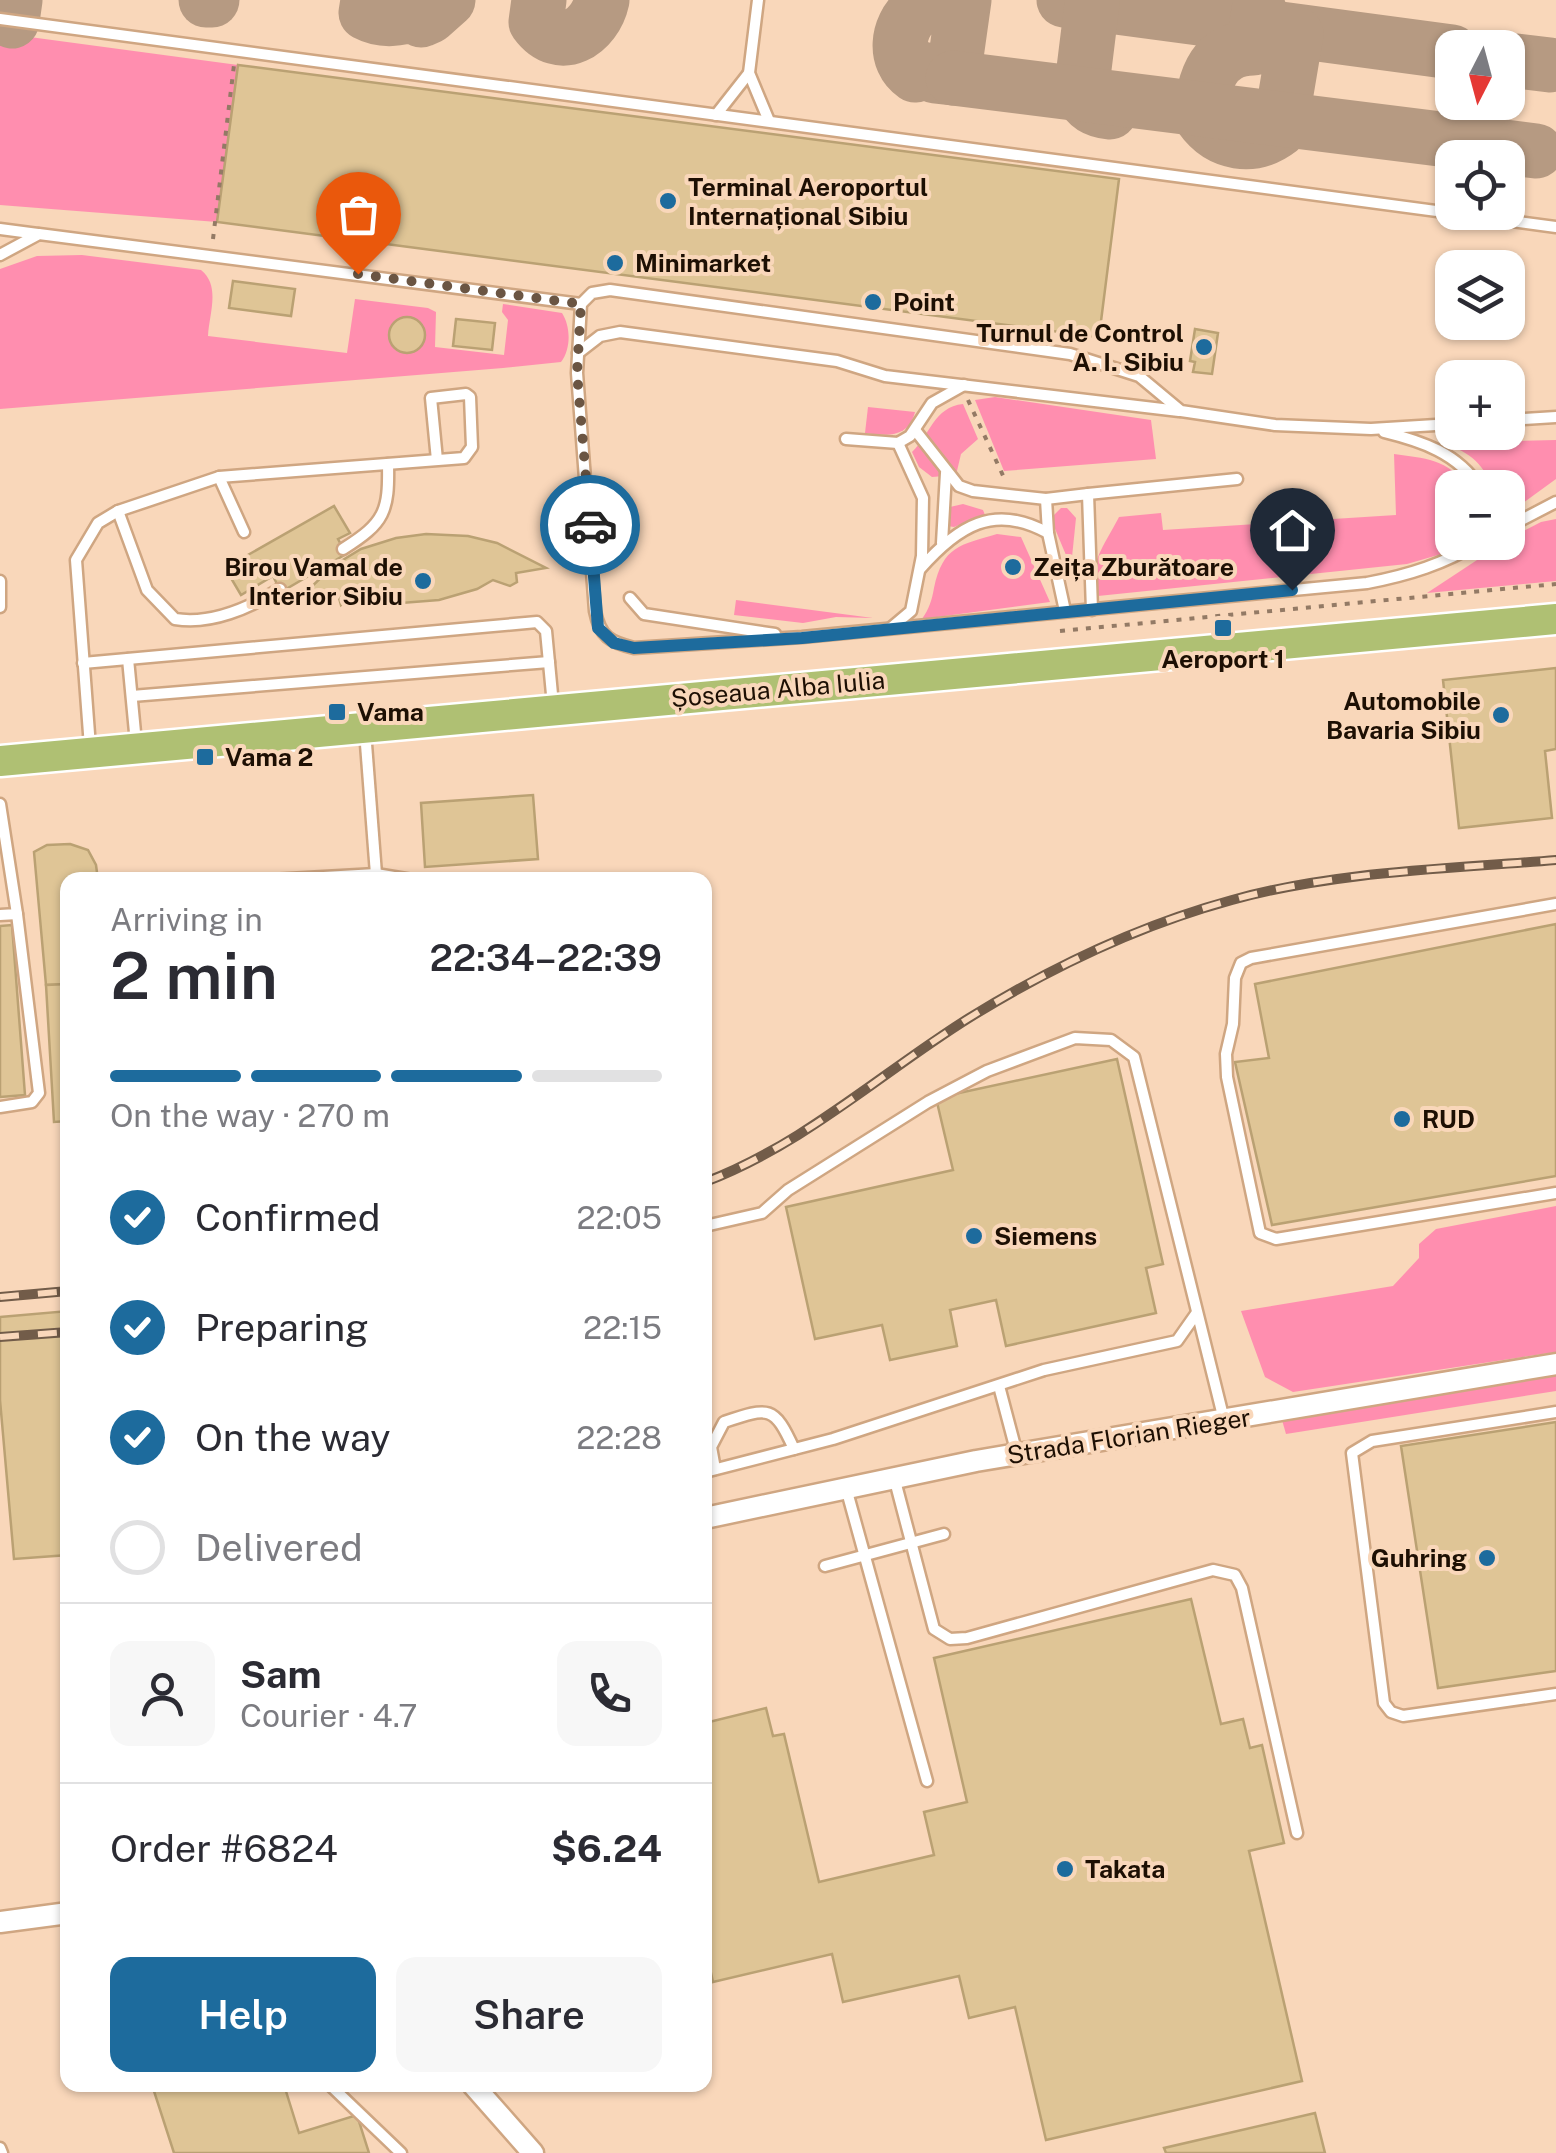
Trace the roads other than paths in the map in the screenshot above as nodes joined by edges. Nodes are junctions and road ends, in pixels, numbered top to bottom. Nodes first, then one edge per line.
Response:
1 (758, 0) edge
2 (0, 19) edge
3 (749, 74) junction
4 (716, 115) junction
5 (769, 122) junction
6 (1556, 228) edge
7 (0, 230) edge
8 (39, 234) junction
9 (0, 255) edge
10 (581, 304) junction
11 (578, 353) junction
12 (965, 384) junction
13 (1181, 411) junction
14 (1556, 417) edge
15 (1525, 419) edge
16 (1435, 425) edge
17 (1372, 429) junction
18 (915, 430) junction
19 (846, 439) dead end
20 (898, 444) junction
21 (437, 460) junction
22 (388, 464) junction
23 (1466, 470) edge
24 (946, 473) junction
25 (219, 477) junction
26 (1237, 479) dead end
27 (1088, 494) junction
28 (1046, 499) junction
29 (1556, 502) edge
30 (118, 511) junction
31 (1525, 518) edge
32 (244, 532) dead end
33 (1048, 533) junction
34 (942, 543) junction
35 (343, 548) dead end
36 (1451, 560) edge
37 (920, 569) junction
38 (0, 581) edge
39 (280, 589) dead end
40 (630, 598) dead end
41 (0, 607) edge
42 (1092, 610) junction
43 (1064, 611) junction
44 (1556, 620) edge
45 (891, 628) junction
46 (802, 638) junction
47 (128, 659) junction
48 (549, 662) junction
49 (82, 663) junction
50 (132, 696) junction
51 (554, 710) junction
52 (365, 728) junction
53 (136, 749) junction
54 (91, 753) junction
55 (0, 761) edge
56 (0, 804) edge
57 (5, 871) edge
58 (376, 872) edge
59 (1556, 904) edge
60 (16, 914) junction
61 (0, 915) edge
62 (0, 1107) edge
63 (1556, 1193) edge
64 (712, 1224) edge
65 (1196, 1314) junction
66 (1556, 1364) edge
67 (998, 1386) junction
68 (1556, 1412) edge
69 (1224, 1420) junction
70 (712, 1447) edge
71 (794, 1449) junction
72 (1017, 1454) junction
73 (712, 1470) edge
74 (894, 1476) junction
75 (845, 1487) junction
76 (712, 1516) edge
77 (944, 1534) dead end
78 (911, 1542) junction
79 (866, 1555) junction
80 (825, 1566) dead end
81 (1556, 1694) edge
82 (927, 1781) dead end
83 (1296, 1833) dead end
84 (60, 1914) edge
85 (0, 1922) edge
86 (337, 2092) edge
87 (480, 2092) edge
88 (401, 2153) edge
89 (533, 2153) edge

1 - 3 lane
2 - 4 lane
3 - 4 lane
3 - 5 lane
4 - 5 lane
5 - 6 lane
7 - 8 lane
8 - 9 lane
8 - 10 lane
10 - 11 lane
10 - 13 lane
11 - 12 lane
11 - 46 lane
12 - 13 lane
12 - 18 lane
13 - 17 lane
14 - 15 lane
16 - 17 lane
17 - 23 lane
18 - 20 lane
18 - 24 lane
19 - 20 lane
20 - 37 lane
21 - 21 lane
21 - 22 lane
22 - 25 lane
22 - 35 lane
24 - 28 lane
24 - 34 lane
25 - 30 lane
25 - 32 lane
26 - 27 lane
27 - 28 lane
27 - 42 lane
28 - 33 lane
29 - 31 lane
30 - 39 lane
30 - 49 lane
33 - 34 lane
33 - 43 lane
34 - 37 lane
36 - 42 lane
37 - 45 lane
38 - 41 lane
40 - 46 lane
42 - 43 lane
43 - 45 lane
44 - 51 main road, Șoseaua Alba Iulia
45 - 46 lane
47 - 48 lane
47 - 49 lane
47 - 50 lane
48 - 50 lane
48 - 51 lane
49 - 54 lane
50 - 53 lane
51 - 52 main road, Șoseaua Alba Iulia
52 - 53 main road, Șoseaua Alba Iulia
52 - 58 lane
53 - 54 main road, Șoseaua Alba Iulia
54 - 55 main road, Șoseaua Alba Iulia
56 - 57 lane
57 - 60 lane
59 - 63 lane
60 - 61 lane
60 - 62 lane
64 - 65 lane
65 - 67 lane
65 - 69 lane
66 - 69 street, Strada Florian Rieger
67 - 71 lane
67 - 72 lane
68 - 81 lane
69 - 72 street, Strada Florian Rieger
70 - 71 lane
71 - 73 lane
72 - 74 street, Strada Florian Rieger
74 - 75 street, Strada Florian Rieger
74 - 78 lane
75 - 76 street, Strada Florian Rieger
75 - 79 lane
77 - 78 lane
78 - 79 lane
78 - 83 lane
79 - 80 lane
79 - 82 lane
84 - 85 street
86 - 88 lane
87 - 89 street

